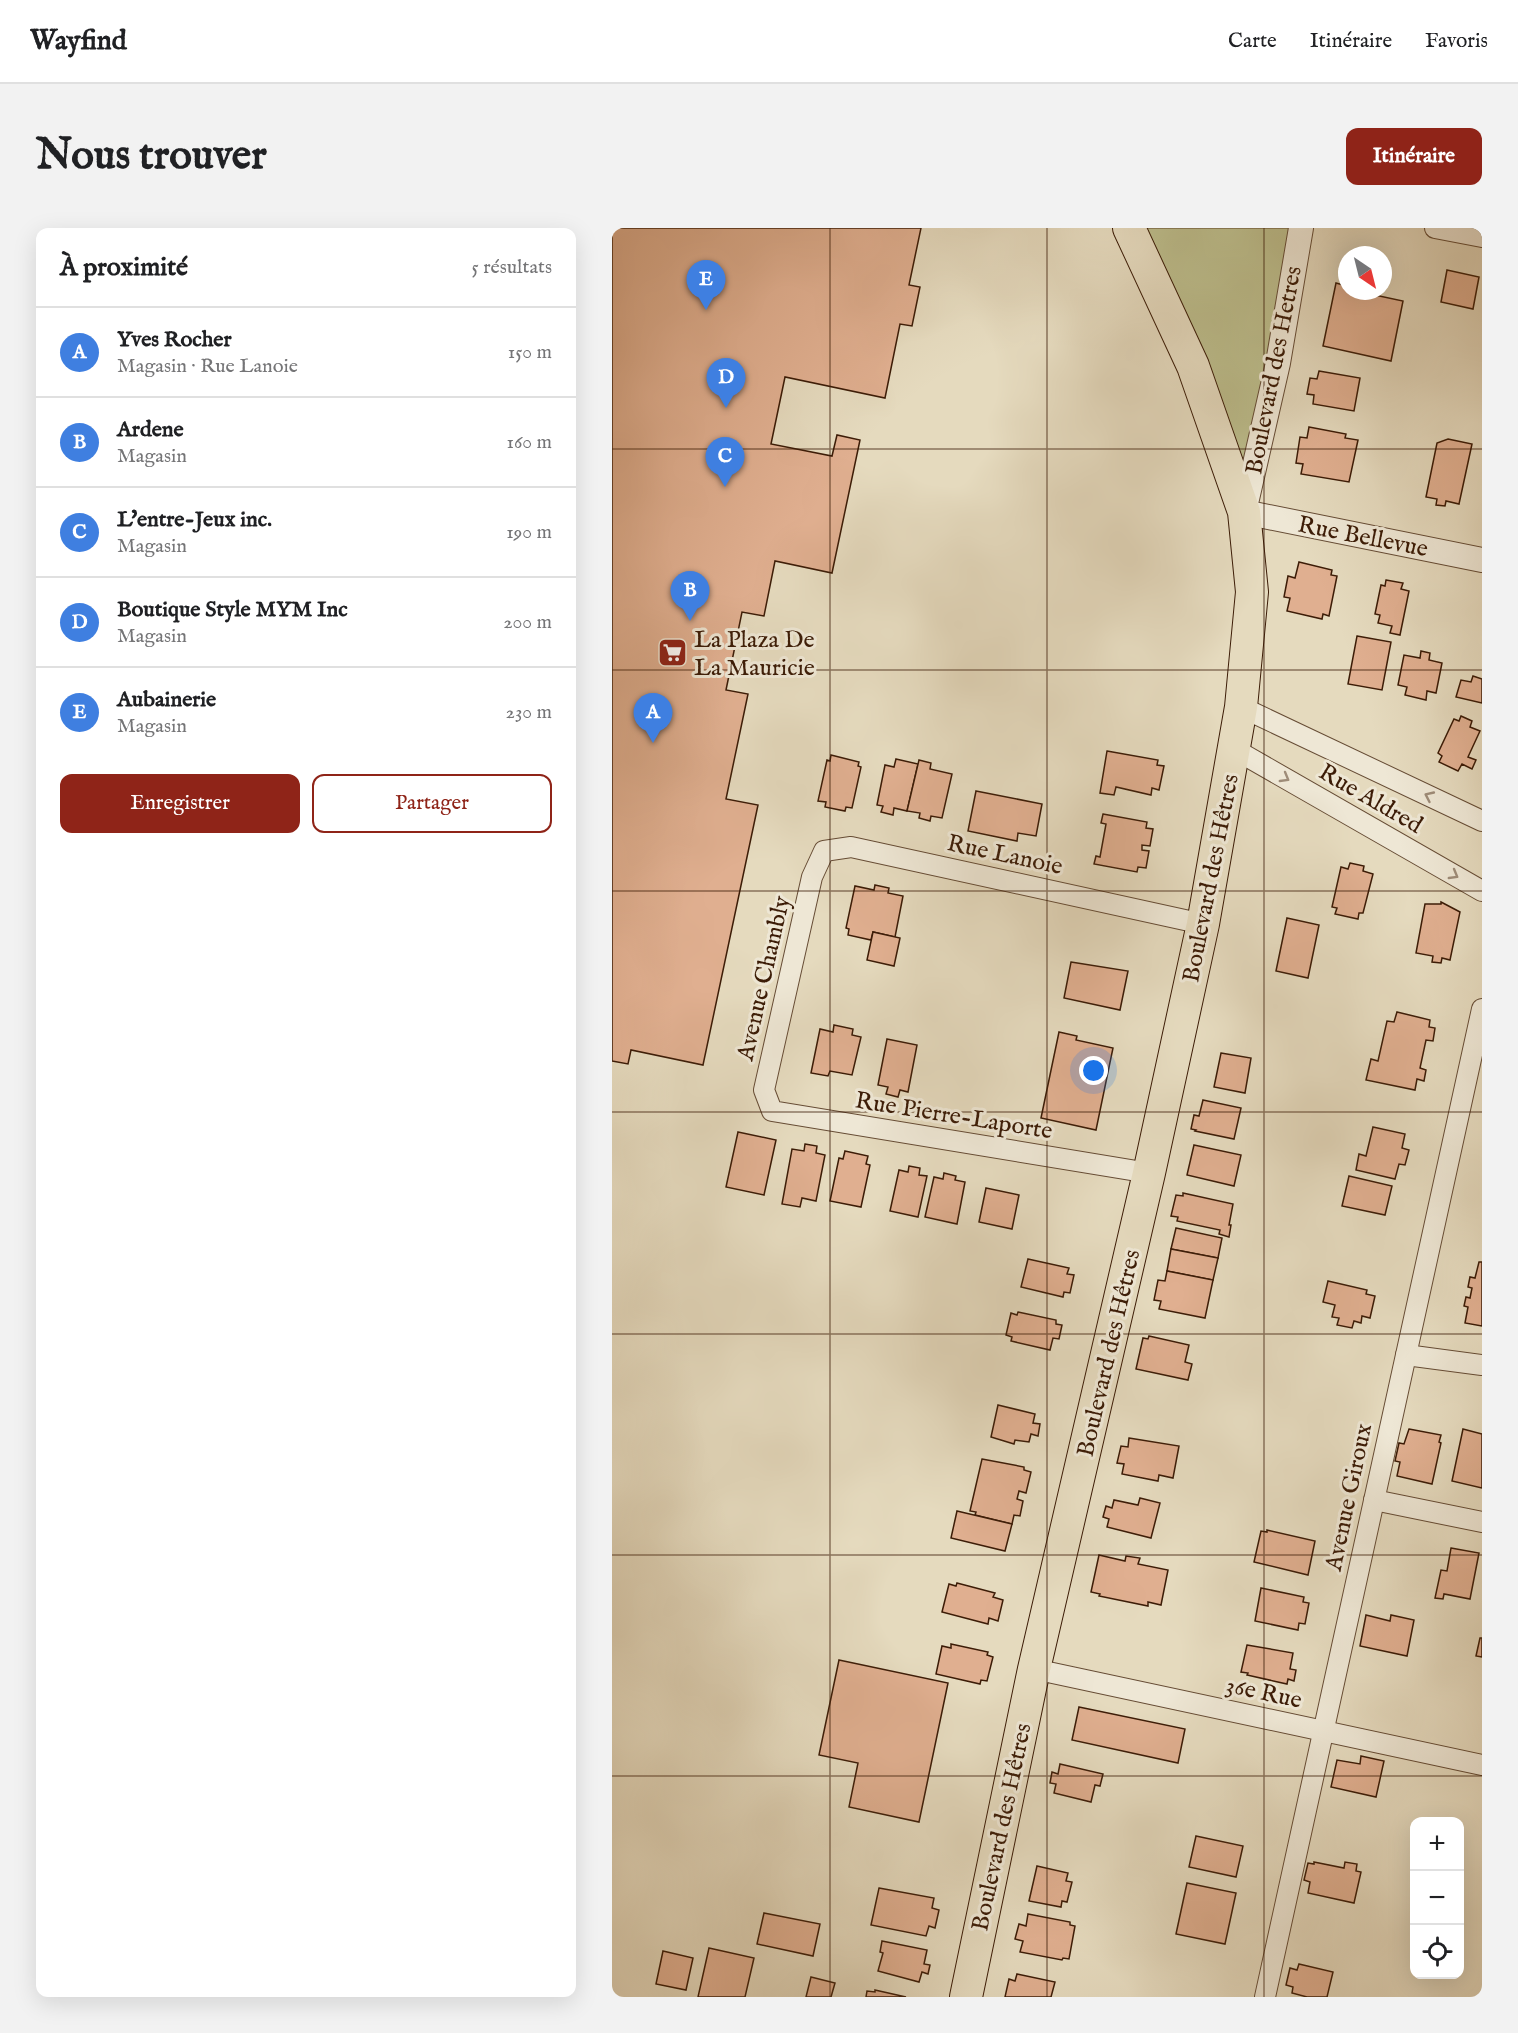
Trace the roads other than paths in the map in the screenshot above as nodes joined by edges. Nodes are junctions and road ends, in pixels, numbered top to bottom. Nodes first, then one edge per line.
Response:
1 (1129, 228) edge
2 (1301, 228) edge
3 (1435, 228) edge
4 (1482, 237) edge
5 (1244, 512) junction
6 (1482, 560) edge
7 (1241, 707) junction
8 (1234, 749) junction
9 (1482, 821) edge
10 (812, 877) joint
11 (1482, 891) edge
12 (1203, 924) junction
13 (1482, 1009) edge
14 (764, 1090) joint
15 (1149, 1173) junction
16 (1406, 1355) junction
17 (1482, 1365) edge
18 (1374, 1500) junction
19 (1482, 1522) edge
20 (1034, 1669) junction
21 (1323, 1731) junction
22 (1482, 1765) edge
23 (966, 1997) edge
24 (1265, 1997) edge

1 - 5 main road, Boulevard des Hêtres
2 - 5 street, Boulevard des Hetres
3 - 4 street
5 - 6 street, Rue Bellevue
5 - 7 main road, Boulevard des Hêtres
7 - 8 main road, Boulevard des Hêtres
9 -> 7 street, Rue Aldred
8 -> 11 street, Rue Aldred
8 - 12 main road, Boulevard des Hêtres
10 - 12 street, Rue Lanoie
10 - 14 street, Avenue Chambly
12 - 15 main road, Boulevard des Hêtres
13 - 16 street, Avenue Giroux
14 - 15 street, Rue Pierre-Laporte
15 - 20 main road, Boulevard des Hêtres
16 - 17 street
16 - 18 street, Avenue Giroux
18 - 19 street
18 - 21 street, Avenue Giroux
20 - 21 street, 36e Rue
20 - 23 main road, Boulevard des Hêtres
21 - 22 street, 36e Rue
21 - 24 street, Avenue Giroux

